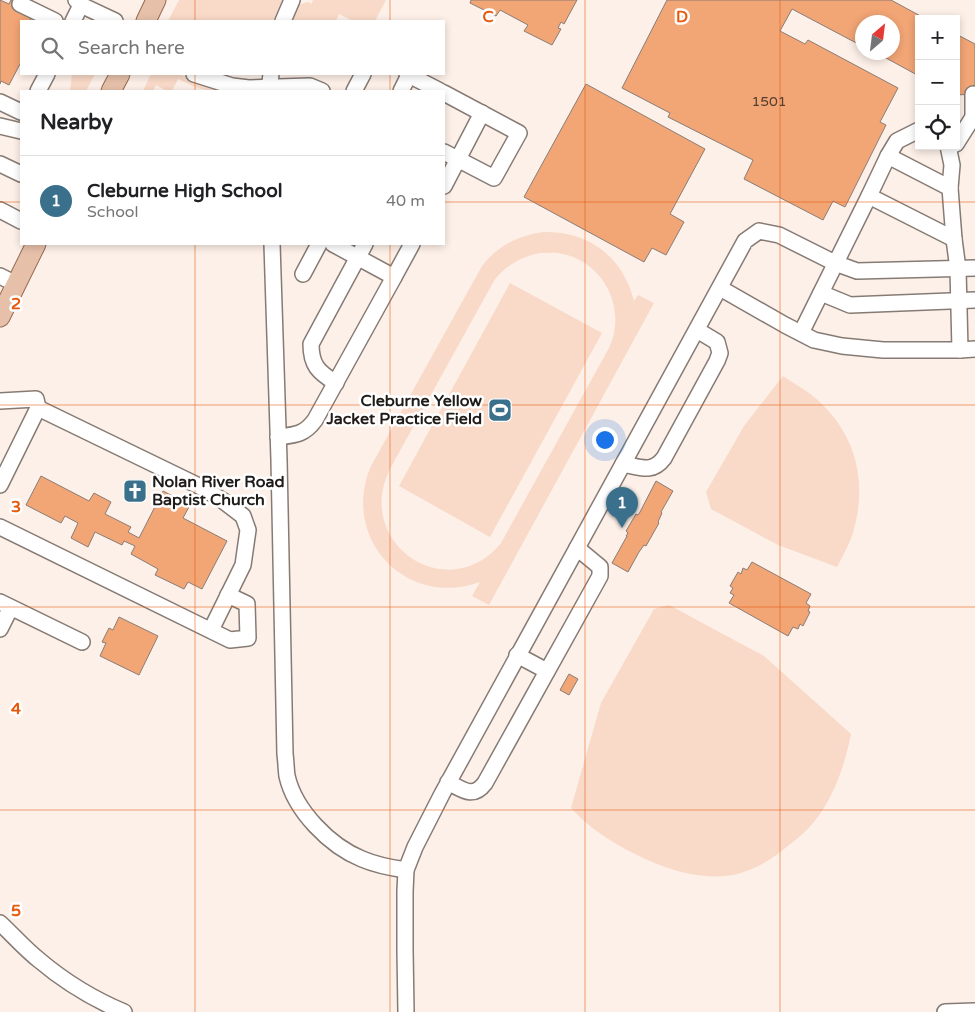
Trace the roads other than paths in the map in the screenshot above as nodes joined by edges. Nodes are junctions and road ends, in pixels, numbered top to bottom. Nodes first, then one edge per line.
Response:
1 (156, 0) edge
2 (292, 0) edge
3 (78, 2) edge
4 (20, 4) dead end
5 (53, 20) edge
6 (73, 20) edge
7 (113, 20) edge
8 (146, 20) edge
9 (283, 20) edge
10 (46, 75) edge
11 (119, 75) edge
12 (197, 75) edge
13 (362, 75) edge
14 (408, 75) edge
15 (410, 75) edge
16 (270, 84) edge
17 (315, 86) edge
18 (39, 90) edge
19 (112, 90) edge
20 (355, 90) edge
21 (401, 90) edge
22 (436, 90) edge
23 (973, 94) dead end
24 (445, 95) edge
25 (0, 102) edge
26 (20, 112) edge
27 (482, 114) junction
28 (0, 126) edge
29 (20, 129) edge
30 (915, 132) edge
31 (960, 136) edge
32 (952, 150) edge
33 (445, 152) edge
34 (888, 156) junction
35 (458, 159) junction
36 (0, 164) edge
37 (20, 174) edge
38 (445, 184) edge
39 (950, 188) junction
40 (869, 196) junction
41 (0, 210) edge
42 (20, 220) edge
43 (954, 239) junction
44 (35, 245) edge
45 (272, 245) edge
46 (318, 245) edge
47 (338, 245) edge
48 (411, 245) edge
49 (361, 250) edge
50 (835, 264) junction
51 (975, 268) edge
52 (958, 269) junction
53 (303, 274) dead end
54 (394, 277) junction
55 (8, 280) edge
56 (720, 288) junction
57 (821, 293) junction
58 (959, 300) junction
59 (975, 300) edge
60 (2, 307) edge
61 (697, 330) junction
62 (801, 333) junction
63 (968, 350) edge
64 (336, 383) junction
65 (0, 401) edge
66 (38, 408) junction
67 (278, 437) junction
68 (623, 464) junction
69 (0, 485) edge
70 (0, 527) edge
71 (577, 548) junction
72 (228, 595) junction
73 (4, 608) edge
74 (0, 629) edge
75 (211, 630) junction
76 (82, 642) dead end
77 (518, 655) junction
78 (547, 671) junction
79 (448, 782) junction
80 (406, 870) junction
81 (2, 927) edge
82 (975, 1011) edge
83 (124, 1012) edge
84 (406, 1012) edge
85 (945, 1012) edge

1 - 8 main road
2 - 9 street
3 - 6 street
3 - 7 street
4 - 5 street
10 - 18 street
11 - 19 main road
12 - 16 street
13 - 20 street
14 - 21 street
15 - 22 street
16 - 17 street
23 - 31 street
24 - 27 street
25 - 26 street
27 - 35 street
27 - 35 street
28 - 29 street
30 - 34 street
32 - 39 street
33 - 35 street
34 - 39 street
34 - 40 street
35 - 38 street
36 - 37 street
39 - 43 street
40 - 43 street
40 - 50 street
41 - 42 street
43 - 52 street
44 - 55 main road
45 - 67 street
46 - 53 street
47 - 49 street
48 - 54 street
49 - 54 street
49 - 64 street
50 - 52 street
50 - 56 street
50 - 57 street
51 - 52 street
52 - 58 street
54 - 64 street
55 - 60 main road
56 - 61 street
56 - 62 street
57 - 58 street
57 - 62 street
58 - 59 street
58 - 63 street
61 - 68 street
61 - 68 street
62 - 63 street
64 - 67 street
65 - 66 street
66 - 69 street
66 - 72 street
67 - 80 street
68 - 71 street
70 - 75 street
71 - 77 street
71 - 78 street
72 - 75 street
72 - 75 street
73 - 74 street
73 - 76 street
77 - 78 street
77 - 79 street
78 - 79 street
79 - 80 street
80 - 84 street
81 - 83 street
82 - 85 street

